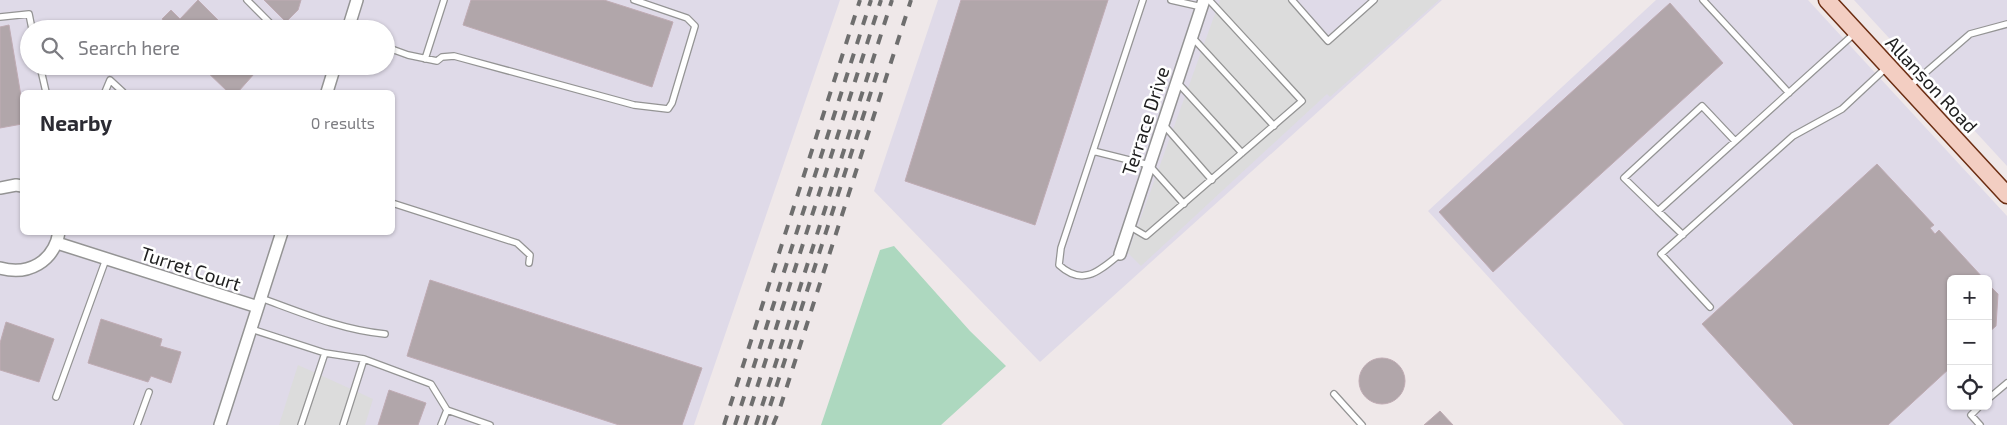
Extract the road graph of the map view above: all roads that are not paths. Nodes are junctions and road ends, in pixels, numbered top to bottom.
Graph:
1 (247, 0) edge
2 (357, 0) edge
3 (444, 0) edge
4 (634, 0) edge
5 (1143, 0) edge
6 (1171, 0) edge
7 (1292, 0) edge
8 (1374, 0) edge
9 (1703, 0) edge
10 (1827, 0) edge
11 (1205, 2) edge
12 (0, 17) edge
13 (30, 20) edge
14 (267, 20) edge
15 (351, 20) edge
16 (2007, 24) edge
17 (1857, 32) junction
18 (1192, 38) junction
19 (395, 50) edge
20 (425, 58) junction
21 (1888, 66) junction
22 (42, 75) edge
23 (332, 75) edge
24 (1177, 82) junction
25 (1908, 88) junction
26 (46, 90) edge
27 (106, 90) edge
28 (121, 90) edge
29 (328, 90) edge
30 (1790, 92) junction
31 (1163, 124) junction
32 (1274, 126) junction
33 (1735, 141) junction
34 (1093, 151) junction
35 (1242, 153) junction
36 (1149, 164) junction
37 (1212, 180) junction
38 (20, 186) edge
39 (0, 188) edge
40 (2007, 195) edge
41 (395, 203) edge
42 (1184, 204) junction
43 (1658, 211) junction
44 (1129, 226) junction
45 (281, 235) edge
46 (1683, 235) junction
47 (58, 238) edge
48 (1120, 254) joint
49 (106, 259) junction
50 (529, 262) dead end
51 (0, 268) edge
52 (260, 302) junction
53 (1710, 307) dead end
54 (251, 329) junction
55 (386, 334) dead end
56 (325, 353) junction
57 (364, 359) junction
58 (2007, 383) edge
59 (149, 392) dead end
60 (1334, 394) dead end
61 (1992, 396) edge
62 (56, 397) dead end
63 (447, 410) junction
64 (1976, 410) edge
65 (137, 425) edge
66 (220, 425) edge
67 (301, 425) edge
68 (343, 425) edge
69 (442, 425) edge
70 (490, 425) edge
71 (1362, 425) edge
72 (1980, 425) edge

1 - 14 lane
2 - 15 street
3 - 20 lane
4 - 20 lane
5 - 34 lane
6 - 11 lane
7 - 8 lane
9 - 30 lane
10 - 17 street, Allanson Road
11 - 18 street, Terrace Drive
11 - 32 lane
12 - 13 lane
16 - 25 lane
17 - 21 street, Allanson Road
17 - 30 lane
18 - 24 street, Terrace Drive
18 - 32 lane
19 - 20 lane
21 - 25 street, Allanson Road
21 - 46 lane
22 - 26 lane
23 - 29 street
24 - 31 street, Terrace Drive
24 - 35 lane
25 - 40 street, Allanson Road
27 - 28 lane
30 - 33 lane
31 - 36 street, Terrace Drive
31 - 37 lane
32 - 35 lane
33 - 43 lane
33 - 43 lane
34 - 36 lane
34 - 48 lane
35 - 37 lane
36 - 42 lane
36 - 44 street, Terrace Drive
37 - 42 lane
38 - 39 street
41 - 50 lane
42 - 44 lane
43 - 46 lane
44 - 48 street, Terrace Drive
45 - 52 street
46 - 53 lane
47 - 49 street, Turret Court
47 - 51 street, Turret Court
49 - 52 street, Turret Court
49 - 62 lane
52 - 54 street
52 - 55 lane
54 - 56 lane
54 - 66 street
56 - 57 lane
56 - 67 lane
57 - 63 lane
57 - 68 lane
58 - 61 lane
59 - 65 lane
60 - 71 lane
63 - 69 lane
63 - 70 lane
64 - 72 lane

